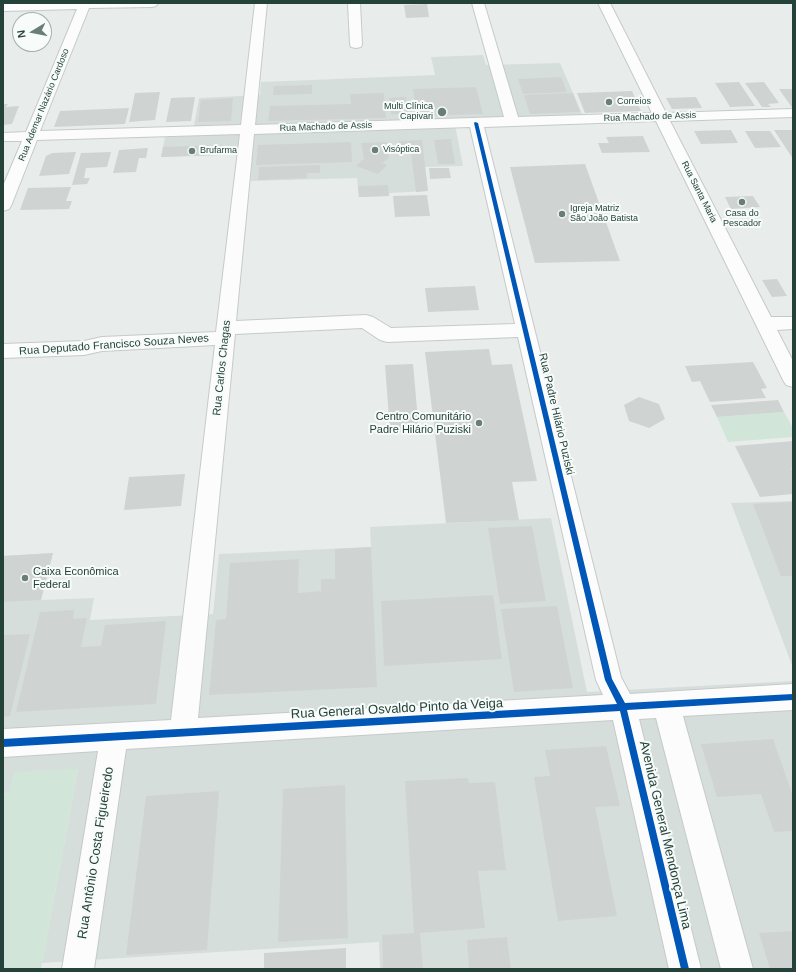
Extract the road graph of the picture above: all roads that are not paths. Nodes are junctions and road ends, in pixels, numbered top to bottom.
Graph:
1 (152, 3) edge
2 (261, 3) edge
3 (354, 3) edge
4 (478, 3) edge
5 (604, 3) edge
6 (85, 4) edge
7 (3, 7) edge
8 (356, 44) dead end
9 (793, 113) edge
10 (661, 117) junction
11 (512, 122) junction
12 (476, 123) junction
13 (248, 130) junction
14 (31, 136) junction
15 (3, 137) edge
16 (3, 206) edge
17 (793, 323) edge
18 (765, 324) junction
19 (526, 330) junction
20 (226, 333) junction
21 (3, 351) edge
22 (793, 380) edge
23 (793, 697) edge
24 (666, 704) junction
25 (624, 707) junction
26 (183, 732) junction
27 (114, 736) junction
28 (3, 742) edge
29 (78, 969) edge
30 (685, 969) edge
31 (737, 969) edge

1 - 6 street
2 - 13 street, Rua Carlos Chagas
3 - 8 street
4 - 11 street
5 - 10 street, Rua Santa Maria
6 - 7 street
6 - 14 street, Rua Ademar Nazário Cardoso
9 - 10 street, Rua Machado de Assis
10 - 11 street, Rua Machado de Assis
10 - 18 street, Rua Santa Maria
11 - 12 street, Rua Machado de Assis
12 - 13 street, Rua Machado de Assis
12 - 19 street, Rua Padre Hilário Puziski
13 - 14 street, Rua Machado de Assis
13 - 20 street, Rua Carlos Chagas
14 - 15 street, Rua Machado de Assis
14 - 16 street, Rua Ademar Nazário Cardoso
17 - 18 street
18 - 22 street, Rua Santa Maria
19 - 20 street, Rua Deputado Francisco Souza Neves
19 - 25 street, Rua Padre Hilário Puziski
20 - 21 street, Rua Deputado Francisco Souza Neves
20 - 26 street, Rua Carlos Chagas
23 - 24 street, Rua General Osvaldo Pinto da Veiga
24 - 25 street, Rua General Osvaldo Pinto da Veiga
24 - 31 street
25 - 26 street, Rua General Osvaldo Pinto da Veiga
25 - 30 street, Avenida General Mendonça Lima
26 - 27 street, Rua General Osvaldo Pinto da Veiga
27 - 28 street, Rua General Osvaldo Pinto da Veiga
27 - 29 street, Rua Antônio Costa Figueiredo

